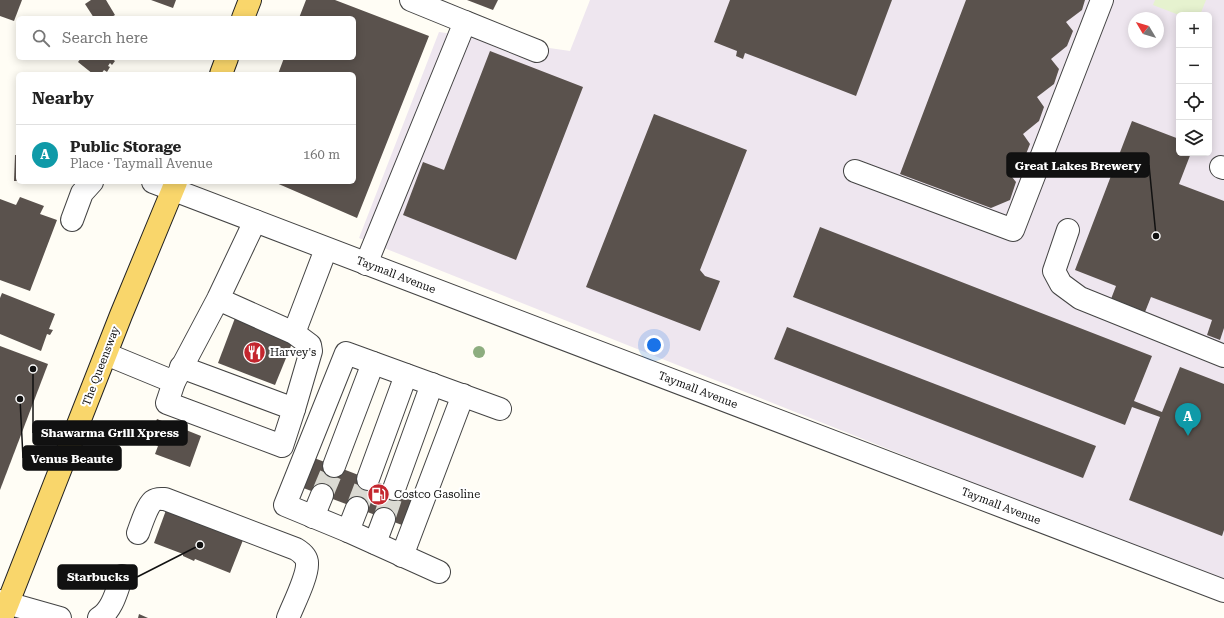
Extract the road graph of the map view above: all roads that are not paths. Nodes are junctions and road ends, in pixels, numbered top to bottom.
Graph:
1 (250, 0) edge
2 (411, 0) edge
3 (1102, 0) edge
4 (244, 16) edge
5 (465, 22) junction
6 (537, 51) dead end
7 (226, 60) edge
8 (222, 72) edge
9 (855, 171) dead end
10 (90, 184) edge
11 (167, 184) edge
12 (72, 220) dead end
13 (255, 221) junction
14 (1068, 230) dead end
15 (326, 249) junction
16 (366, 264) junction
17 (218, 299) junction
18 (294, 333) junction
19 (106, 354) junction
20 (1224, 356) edge
21 (373, 363) junction
22 (177, 374) junction
23 (406, 375) junction
24 (432, 384) junction
25 (463, 395) junction
26 (294, 409) junction
27 (500, 409) dead end
28 (334, 466) tunnel mouth
29 (368, 479) tunnel mouth
30 (394, 489) tunnel mouth
31 (322, 495) tunnel mouth
32 (357, 508) tunnel mouth
33 (313, 517) junction
34 (384, 518) tunnel mouth
35 (348, 531) junction
36 (138, 533) dead end
37 (375, 543) junction
38 (402, 556) junction
39 (439, 572) dead end
40 (122, 576) dead end
41 (1224, 591) edge
42 (3, 607) edge
43 (60, 618) edge
44 (99, 618) edge
45 (288, 618) edge

1 - 4 main road
2 - 5 street
3 - 9 street
5 - 6 street
5 - 16 street
7 - 8 main road
10 - 12 street
11 - 13 street, Taymall Avenue
11 - 19 main road, The Queensway
13 - 15 street, Taymall Avenue
13 - 17 street
14 - 20 street
15 - 16 street, Taymall Avenue
15 - 18 street
16 - 41 street, Taymall Avenue
17 - 18 street
17 - 22 street
18 - 26 street
19 - 22 street
19 - 42 main road, The Queensway
21 - 23 street
21 - 28 street
21 - 33 street
22 - 26 street
22 - 26 street
23 - 24 street
23 - 29 street
24 - 25 street
24 - 30 street
25 - 27 street
25 - 38 street
31 - 33 street
32 - 35 street
33 - 35 street
34 - 37 street
35 - 37 street
36 - 45 street
37 - 38 street
38 - 39 street
40 - 44 street
42 - 43 street

